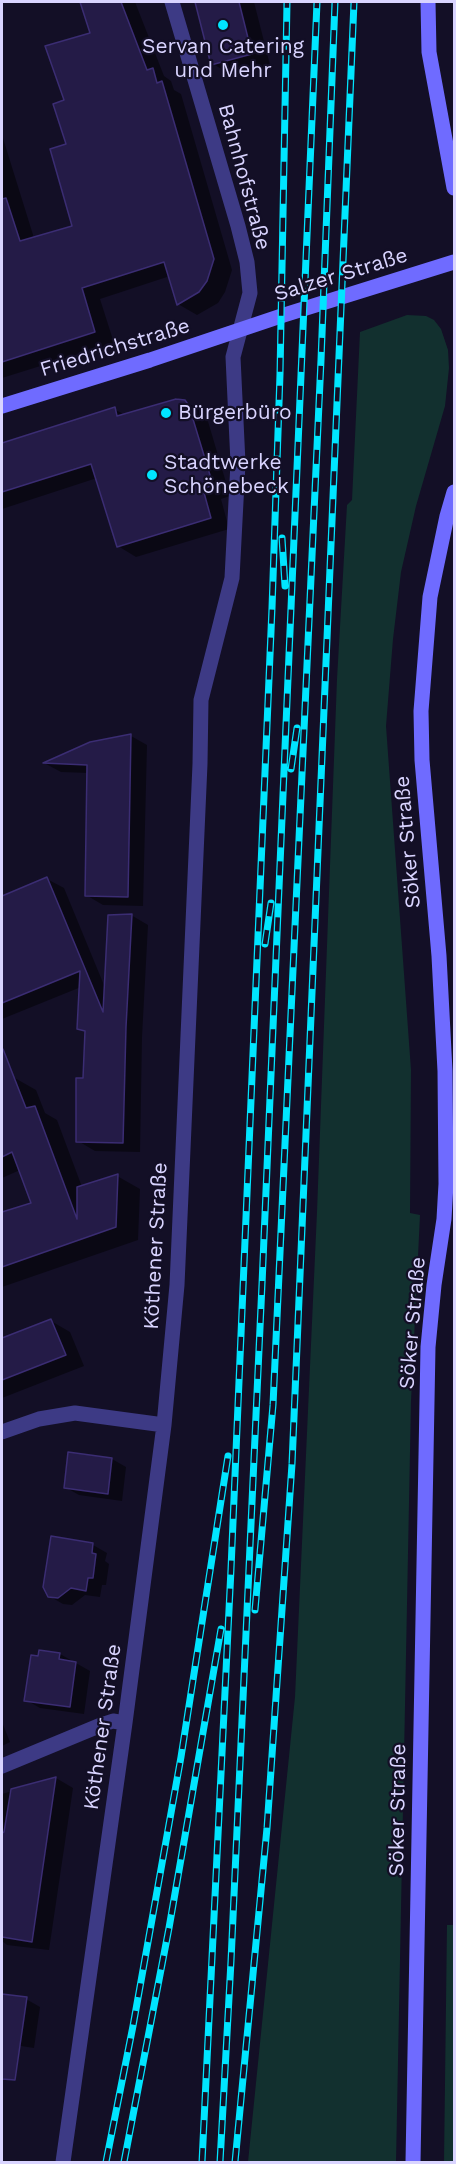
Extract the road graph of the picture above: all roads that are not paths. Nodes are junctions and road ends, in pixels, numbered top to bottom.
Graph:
1 (172, 2) edge
2 (428, 2) edge
3 (454, 188) edge
4 (454, 262) edge
5 (240, 331) junction
6 (2, 406) edge
7 (454, 492) edge
8 (450, 1124) edge
9 (164, 1425) junction
10 (2, 1432) edge
11 (125, 1723) junction
12 (2, 1766) edge
13 (63, 2163) edge
14 (412, 2163) edge

1 - 5 street, Bahnhofstraße
2 - 3 street
4 - 5 street, Salzer Straße
5 - 6 street, Friedrichstraße
5 - 9 street, Köthener Straße
7 - 8 street, Söker Straße
8 - 14 street, Söker Straße
9 - 10 street
9 - 11 street, Köthener Straße
11 - 12 street
11 - 13 street, Köthener Straße

